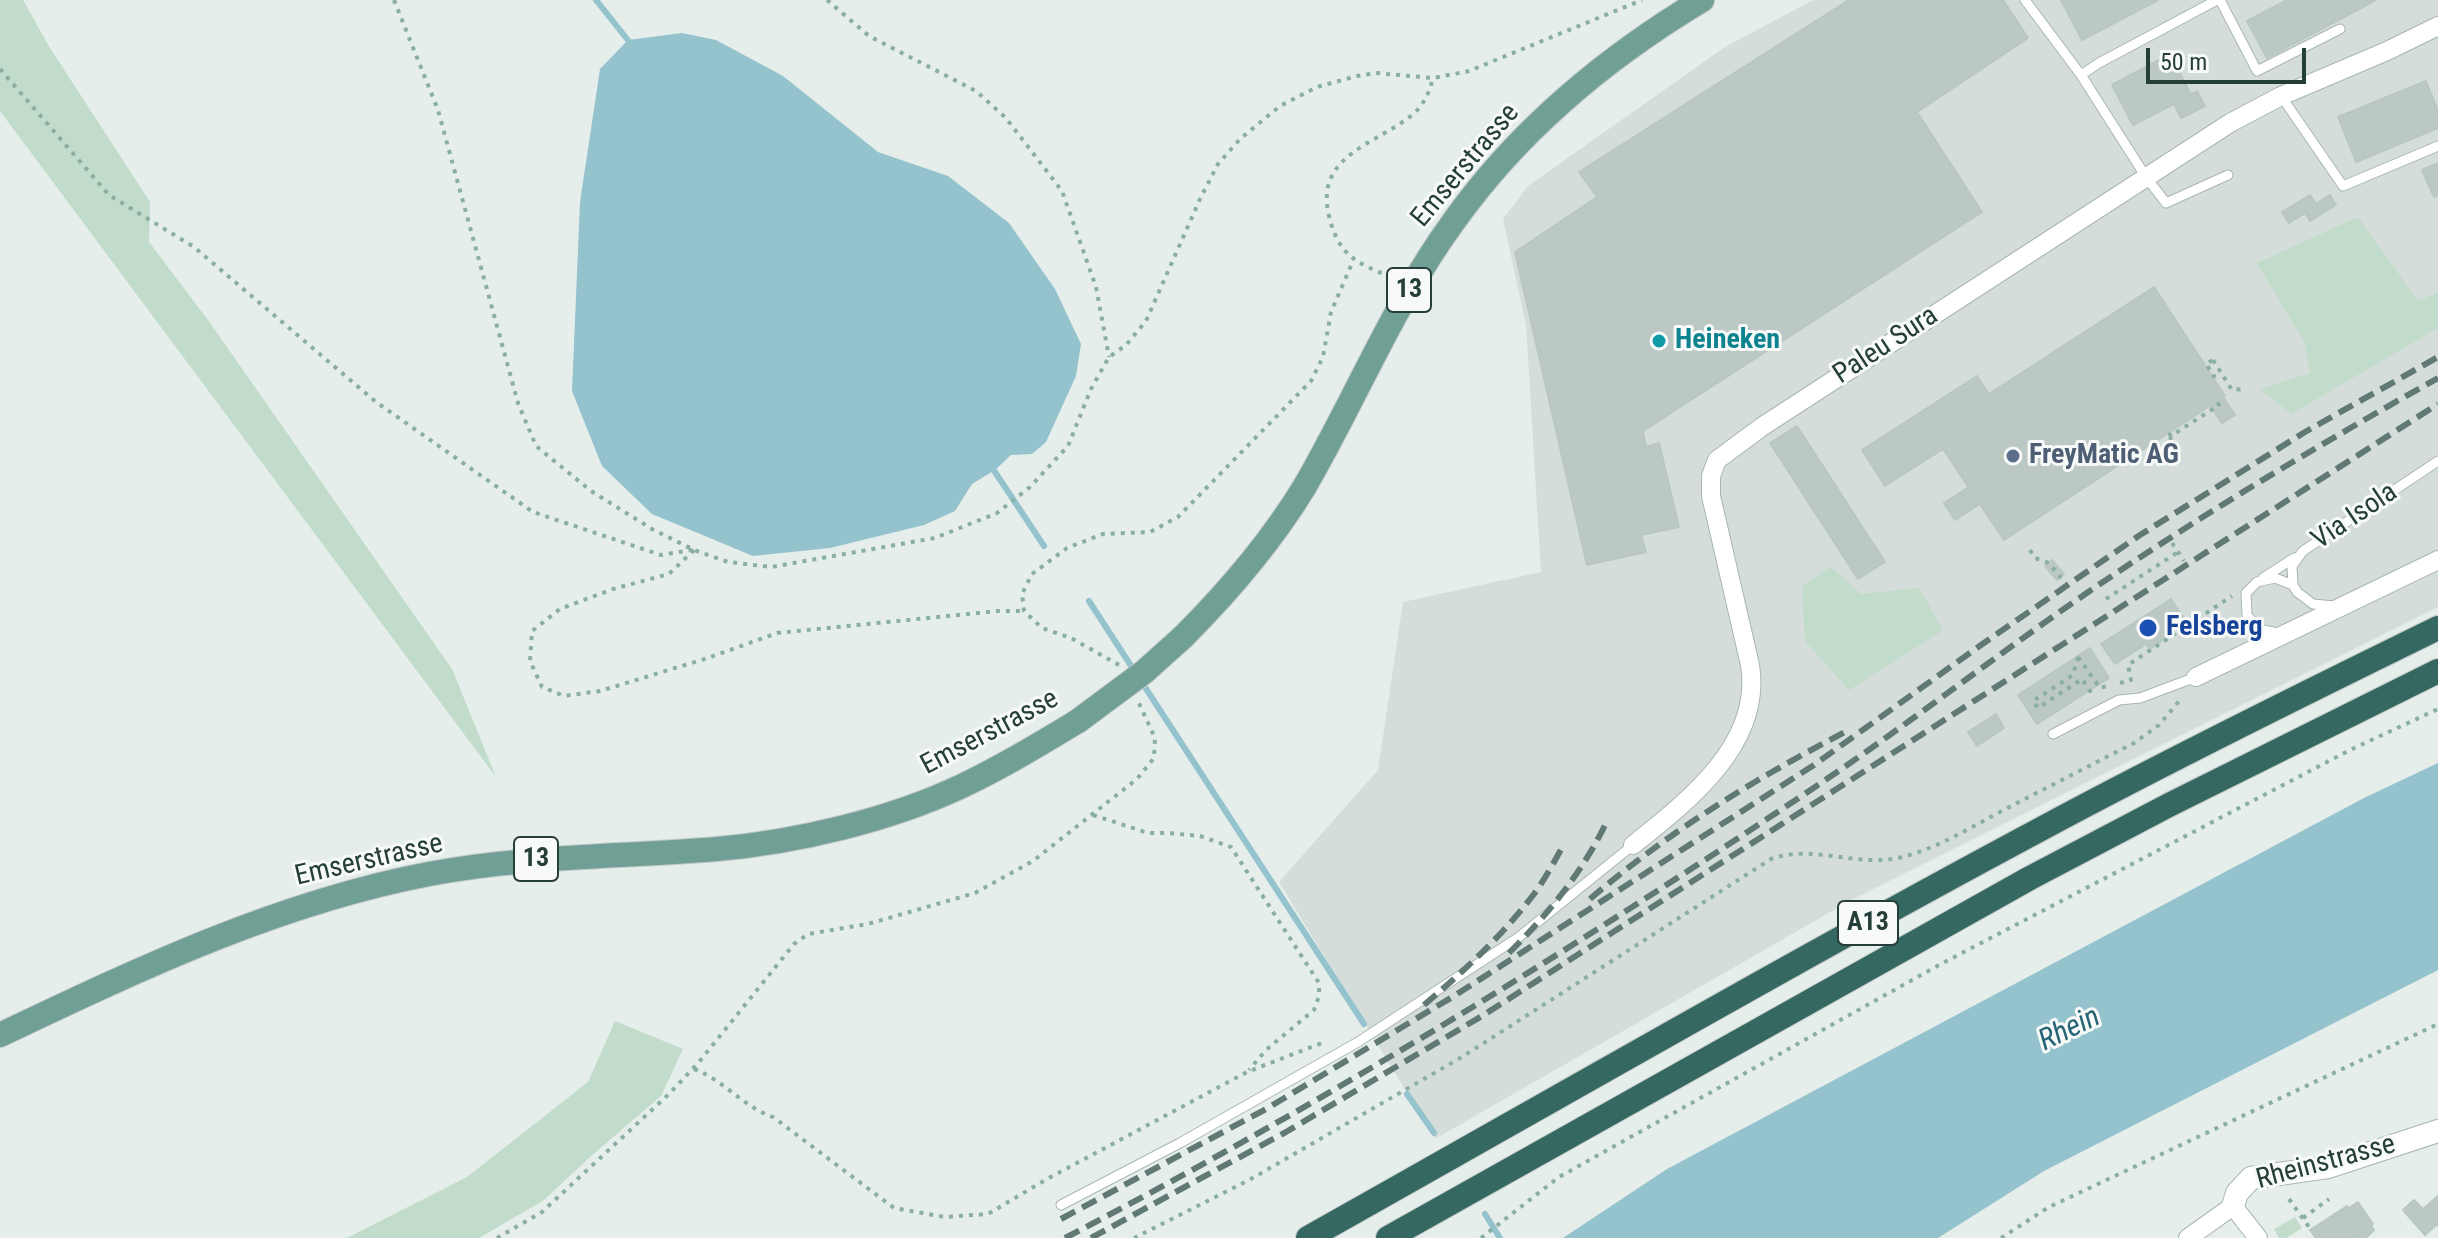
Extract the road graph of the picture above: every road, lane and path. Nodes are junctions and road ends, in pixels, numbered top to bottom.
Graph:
1 (394, 0) edge
2 (827, 0) edge
3 (1642, 0) edge
4 (1702, 0) edge
5 (2025, 0) edge
6 (2218, 0) edge
7 (2438, 26) edge
8 (2340, 29) dead end
9 (0, 69) edge
10 (2081, 75) junction
11 (1433, 78) junction
12 (2281, 96) junction
13 (2438, 146) edge
14 (2228, 175) dead end
15 (2146, 177) junction
16 (1353, 261) junction
17 (1411, 287) junction
18 (1109, 357) junction
19 (2212, 377) dead end
20 (2242, 389) dead end
21 (2217, 402) dead end
22 (2179, 455) dead end
23 (2438, 461) edge
24 (2172, 543) dead end
25 (694, 550) junction
26 (2030, 550) dead end
27 (2303, 551) junction
28 (2178, 552) junction
29 (2438, 560) edge
30 (2184, 561) dead end
31 (2061, 578) dead end
32 (2257, 582) junction
33 (2293, 585) junction
34 (2246, 593) junction
35 (2106, 599) dead end
36 (2349, 603) junction
37 (1024, 611) junction
38 (2438, 628) edge
39 (2293, 630) junction
40 (2438, 671) edge
41 (1125, 677) dead end
42 (2196, 677) junction
43 (2131, 680) dead end
44 (2099, 687) joint
45 (1132, 690) dead end
46 (2438, 709) edge
47 (2053, 734) dead end
48 (1093, 815) junction
49 (1633, 845) joint
50 (2438, 1024) edge
51 (0, 1035) edge
52 (1340, 1052) junction
53 (693, 1069) junction
54 (1247, 1072) junction
55 (2438, 1131) edge
56 (2289, 1199) dead end
57 (2329, 1199) dead end
58 (1061, 1205) dead end
59 (2233, 1206) junction
60 (2303, 1218) junction
61 (2309, 1227) dead end
62 (497, 1238) edge
63 (1134, 1238) edge
64 (1308, 1238) edge
65 (1388, 1238) edge
66 (1481, 1238) edge
67 (2001, 1238) edge
68 (2188, 1238) edge
69 (2258, 1238) edge

1 - 25 path
2 - 18 path
3 - 11 path
4 - 17 main road, Emserstrasse / 13
5 - 10 lane
6 - 8 lane
6 - 10 lane
7 - 12 street, Paleu Sura
9 - 25 path
10 - 15 lane
11 - 16 path
11 - 18 path
12 - 13 lane
12 - 15 street, Paleu Sura
14 - 15 lane
15 - 49 street, Paleu Sura
16 - 17 path
16 - 37 path
17 - 51 main road, Emserstrasse / 13, bridge
18 - 25 path
19 - 20 path
21 - 22 path
23 - 27 lane, Via Isola
24 - 28 path
25 - 37 path
26 - 31 path
27 - 32 lane
27 - 33 lane, Via Isola
28 - 30 path
28 - 35 path
29 - 36 street
32 - 33 lane
32 - 34 lane
33 - 36 lane
34 - 39 lane
34 - 43 path
36 - 39 street
37 - 41 path
38 - 64 highway, A13
39 - 42 street
40 - 65 highway, A13
42 - 47 lane
42 - 63 path
44 - 44 path
45 - 48 path
46 - 66 path
48 - 53 path
48 - 54 path
49 - 52 lane
50 - 67 path
52 - 54 path
52 - 58 lane
53 - 54 path
53 - 62 path
55 - 59 street, Rheinstrasse
56 - 60 path
57 - 60 path
59 - 68 street, Rheinstrasse
59 - 69 street
60 - 61 path

